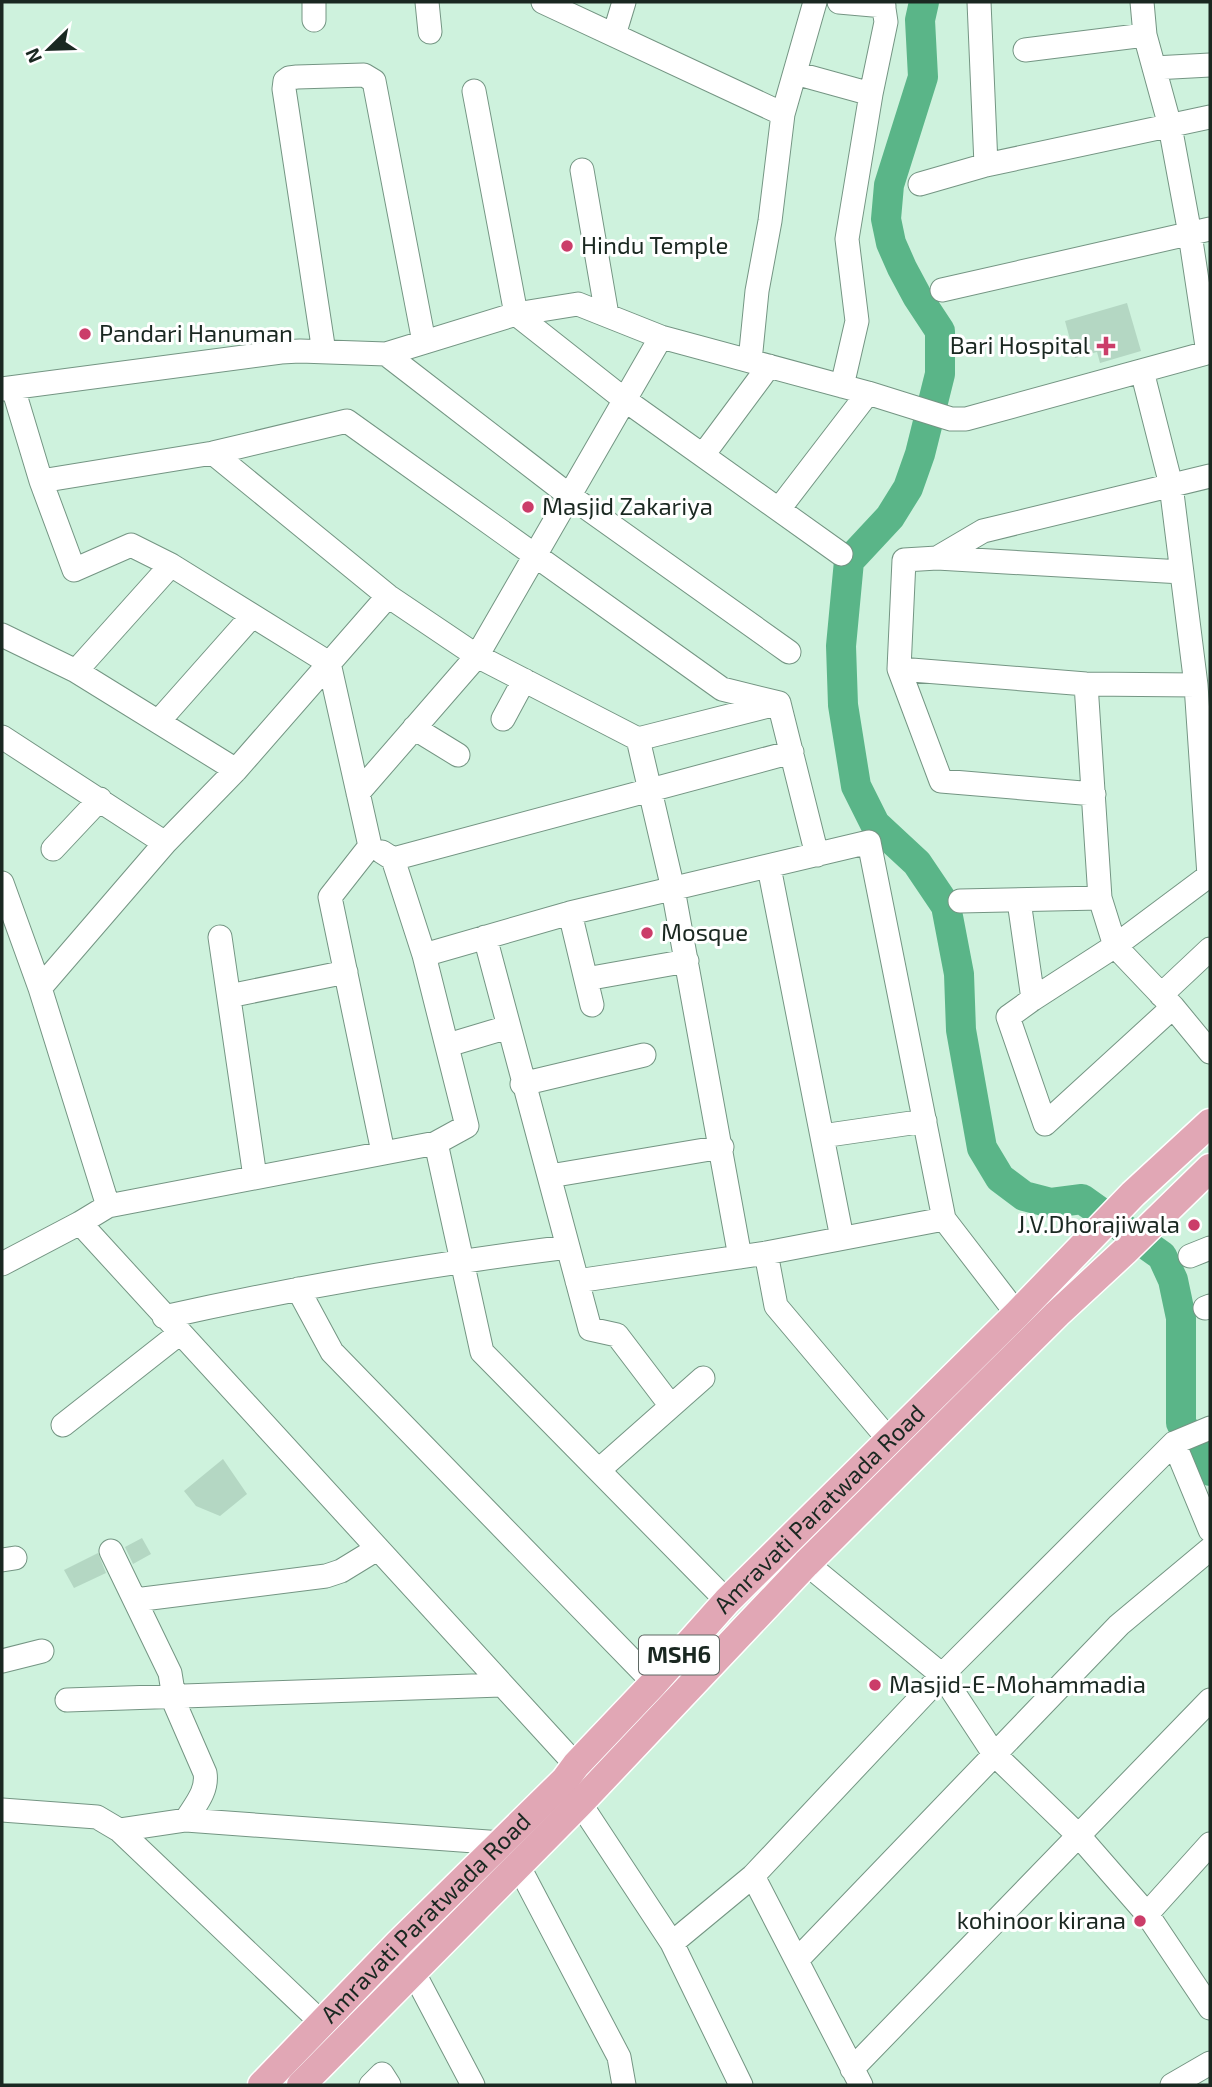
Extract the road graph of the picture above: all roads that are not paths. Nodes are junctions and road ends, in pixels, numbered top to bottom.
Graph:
1 (427, 2) edge
2 (543, 2) edge
3 (624, 2) edge
4 (815, 2) edge
5 (839, 2) edge
6 (979, 2) edge
7 (1142, 2) edge
8 (884, 4) edge
9 (430, 32) dead end
10 (614, 35) junction
11 (1145, 36) junction
12 (1025, 50) dead end
13 (1210, 65) edge
14 (1154, 68) junction
15 (795, 73) junction
16 (474, 91) dead end
17 (871, 94) junction
18 (783, 114) junction
19 (1210, 117) edge
20 (1170, 125) junction
21 (986, 165) junction
22 (582, 170) dead end
23 (920, 184) dead end
24 (1200, 232) edge
25 (942, 290) dead end
26 (516, 314) junction
27 (607, 315) junction
28 (661, 337) junction
29 (424, 342) junction
30 (324, 352) junction
31 (1209, 352) edge
32 (386, 354) junction
33 (760, 364) junction
34 (1142, 371) junction
35 (842, 386) junction
36 (7, 388) edge
37 (868, 393) junction
38 (625, 400) junction
39 (213, 453) junction
40 (703, 455) junction
41 (1210, 476) edge
42 (41, 481) junction
43 (1171, 485) junction
44 (570, 496) junction
45 (779, 509) junction
46 (841, 554) dead end
47 (535, 556) junction
48 (937, 558) junction
49 (171, 565) junction
50 (1182, 572) junction
51 (388, 596) junction
52 (252, 616) junction
53 (2, 635) edge
54 (789, 652) dead end
55 (477, 656) junction
56 (328, 663) junction
57 (899, 668) junction
58 (76, 671) junction
59 (524, 680) junction
60 (1086, 684) junction
61 (1196, 685) junction
62 (779, 703) junction
63 (503, 719) dead end
64 (158, 722) junction
65 (414, 728) junction
66 (2, 737) edge
67 (638, 739) junction
68 (792, 752) junction
69 (458, 755) dead end
70 (236, 770) junction
71 (1206, 777) edge
72 (651, 789) junction
73 (358, 793) junction
74 (1094, 794) junction
75 (100, 799) junction
76 (165, 843) junction
77 (370, 846) junction
78 (53, 849) dead end
79 (817, 855) junction
80 (393, 859) junction
81 (769, 867) junction
82 (1209, 876) edge
83 (2, 883) edge
84 (673, 890) junction
85 (1100, 898) junction
86 (960, 901) dead end
87 (1019, 901) junction
88 (570, 912) junction
89 (220, 937) dead end
90 (485, 937) junction
91 (1115, 946) junction
92 (1210, 949) edge
93 (424, 955) junction
94 (687, 961) junction
95 (346, 972) junction
96 (586, 979) junction
97 (40, 988) junction
98 (229, 996) junction
99 (1033, 999) junction
100 (1167, 1001) junction
101 (592, 1005) dead end
102 (508, 1027) junction
103 (448, 1045) junction
104 (1210, 1052) edge
105 (644, 1055) dead end
106 (523, 1084) junction
107 (925, 1121) junction
108 (1210, 1123) edge
109 (821, 1136) junction
110 (436, 1143) junction
111 (722, 1147) junction
112 (383, 1152) junction
113 (1210, 1168) edge
114 (550, 1176) junction
115 (255, 1177) junction
116 (108, 1206) junction
117 (944, 1219) junction
118 (80, 1223) junction
119 (842, 1238) junction
120 (568, 1247) junction
121 (766, 1253) junction
122 (740, 1257) junction
123 (463, 1260) junction
124 (2, 1264) edge
125 (577, 1282) junction
126 (298, 1289) junction
127 (1017, 1314) junction
128 (164, 1317) junction
129 (180, 1333) junction
130 (703, 1378) dead end
131 (671, 1406) junction
132 (63, 1425) dead end
133 (1210, 1428) edge
134 (890, 1441) junction
135 (1179, 1441) junction
136 (599, 1470) junction
137 (1210, 1530) edge
138 (784, 1545) junction
139 (377, 1549) junction
140 (1210, 1549) edge
141 (111, 1551) dead end
142 (806, 1564) junction
143 (135, 1600) junction
144 (727, 1601) junction
145 (42, 1651) dead end
146 (2, 1661) edge
147 (942, 1675) junction
148 (654, 1683) junction
149 (501, 1685) junction
150 (174, 1698) junction
151 (66, 1700) dead end
152 (1210, 1700) edge
153 (994, 1754) junction
154 (573, 1783) junction
155 (2, 1810) edge
156 (186, 1820) junction
157 (119, 1830) junction
158 (1079, 1836) junction
159 (1210, 1844) edge
160 (510, 1854) junction
161 (753, 1876) junction
162 (1147, 1914) junction
163 (398, 1943) junction
164 (672, 1943) junction
165 (797, 1960) junction
166 (413, 1971) junction
167 (1207, 1995) edge
168 (323, 2024) junction
169 (1210, 2063) edge
170 (857, 2077) edge
171 (262, 2085) edge
172 (301, 2085) edge
173 (371, 2085) edge
174 (390, 2085) edge
175 (473, 2085) edge
176 (624, 2085) edge
177 (741, 2085) edge
178 (1172, 2085) edge

1 - 9 street
2 - 10 street
3 - 10 street
4 - 15 street
5 - 8 street
6 - 21 street
7 - 11 street
8 - 17 street
10 - 18 street
11 - 12 street
11 - 14 street
13 - 14 street
14 - 20 street
15 - 17 street
15 - 18 street
16 - 26 street
17 - 35 street
18 - 33 street
19 - 20 street
20 - 21 street
20 - 24 street
21 - 23 street
22 - 27 street
24 - 25 street
24 - 31 street
26 - 27 street
26 - 29 street
26 - 38 street
27 - 28 street
28 - 33 street
28 - 38 street
29 - 30 street
29 - 32 street
30 - 32 street
30 - 36 street
31 - 34 street
32 - 44 street
33 - 35 street
33 - 40 street
34 - 37 street
34 - 43 street
35 - 37 street
36 - 42 street
37 - 45 street
38 - 40 street
38 - 44 street
39 - 42 street
39 - 47 street
39 - 51 street
40 - 45 street
41 - 43 street
42 - 49 street
43 - 48 street
43 - 50 street
44 - 47 street
44 - 54 street
45 - 46 street
47 - 55 street
47 - 62 street
48 - 50 street
48 - 57 street
49 - 52 street
49 - 58 street
50 - 61 street
51 - 55 street
51 - 56 street
52 - 56 street
52 - 64 street
53 - 58 street
55 - 59 street
55 - 65 street
56 - 70 street
56 - 73 street
57 - 60 street
57 - 74 street
58 - 64 street
59 - 63 street
59 - 67 street
60 - 61 street
60 - 74 street
61 - 71 street
62 - 67 street
62 - 68 street
64 - 70 street
65 - 69 street
65 - 73 street
66 - 75 street
67 - 72 street
68 - 72 street
68 - 79 street
70 - 76 street
71 - 82 street
72 - 80 street
72 - 84 street
73 - 77 street
74 - 85 street
75 - 76 street
75 - 78 street
76 - 97 street
77 - 80 street
77 - 95 street
79 - 81 street
79 - 107 street
80 - 93 street
81 - 84 street
81 - 109 street
82 - 91 street
83 - 97 street
84 - 88 street
84 - 94 street
85 - 87 street
85 - 91 street
86 - 87 street
87 - 99 street
88 - 90 street
88 - 96 street
89 - 98 street
90 - 93 street
90 - 102 street
91 - 99 street
91 - 100 street
92 - 100 street
93 - 103 street
94 - 96 street
94 - 111 street
95 - 98 street
95 - 112 street
96 - 101 street
97 - 116 street
98 - 115 street
99 - 100 street
100 - 104 street
102 - 103 street
102 - 106 street
103 - 110 street
105 - 106 street
106 - 114 street
107 - 109 street
107 - 117 street
108 - 127 main road, Amravati Paratwada Road / MSH6
109 - 119 street
110 - 112 street
110 - 123 street
111 - 114 street
111 - 122 street
112 - 115 street
113 - 142 main road, Amravati Paratwada Road / MSH6
114 - 120 street
115 - 116 street
116 - 118 street
117 - 119 street
117 - 127 street
118 - 124 street
118 - 128 street
119 - 121 street
120 - 123 street
120 - 125 street
121 - 122 street
121 - 134 street
122 - 125 street
123 - 126 street
123 - 136 street
125 - 131 street
126 - 128 street
126 - 148 street
127 - 134 main road, Amravati Paratwada Road / MSH6
128 - 129 street
129 - 132 street
129 - 139 street
130 - 131 street
131 - 136 street
133 - 135 street
134 - 138 main road, Amravati Paratwada Road / MSH6
135 - 137 street
135 - 147 street
136 - 144 street
138 - 142 street
138 - 144 main road, Amravati Paratwada Road / MSH6
139 - 143 street
139 - 149 street
140 - 153 street
141 - 143 street
142 - 147 street
142 - 154 main road, Amravati Paratwada Road / MSH6
143 - 150 street
144 - 148 main road, Amravati Paratwada Road / MSH6
145 - 146 street
147 - 153 street
147 - 161 street
148 - 154 main road, Amravati Paratwada Road / MSH6
149 - 150 street
149 - 154 street
150 - 151 street
150 - 156 street
152 - 158 street
153 - 158 street
153 - 165 street
154 - 160 main road, Amravati Paratwada Road / MSH6
154 - 164 street
155 - 157 street
156 - 157 street
156 - 160 street
157 - 168 street
158 - 162 street
158 - 170 street
159 - 162 street
160 - 163 main road, Amravati Paratwada Road / MSH6
160 - 166 main road, Amravati Paratwada Road / MSH6
160 - 176 street
161 - 164 street
161 - 165 street
162 - 167 street
163 - 166 street
163 - 168 main road, Amravati Paratwada Road / MSH6
164 - 177 street
165 - 170 street
166 - 172 main road, Amravati Paratwada Road / MSH6
166 - 175 street
168 - 171 main road, Amravati Paratwada Road / MSH6
169 - 178 street
173 - 174 street

